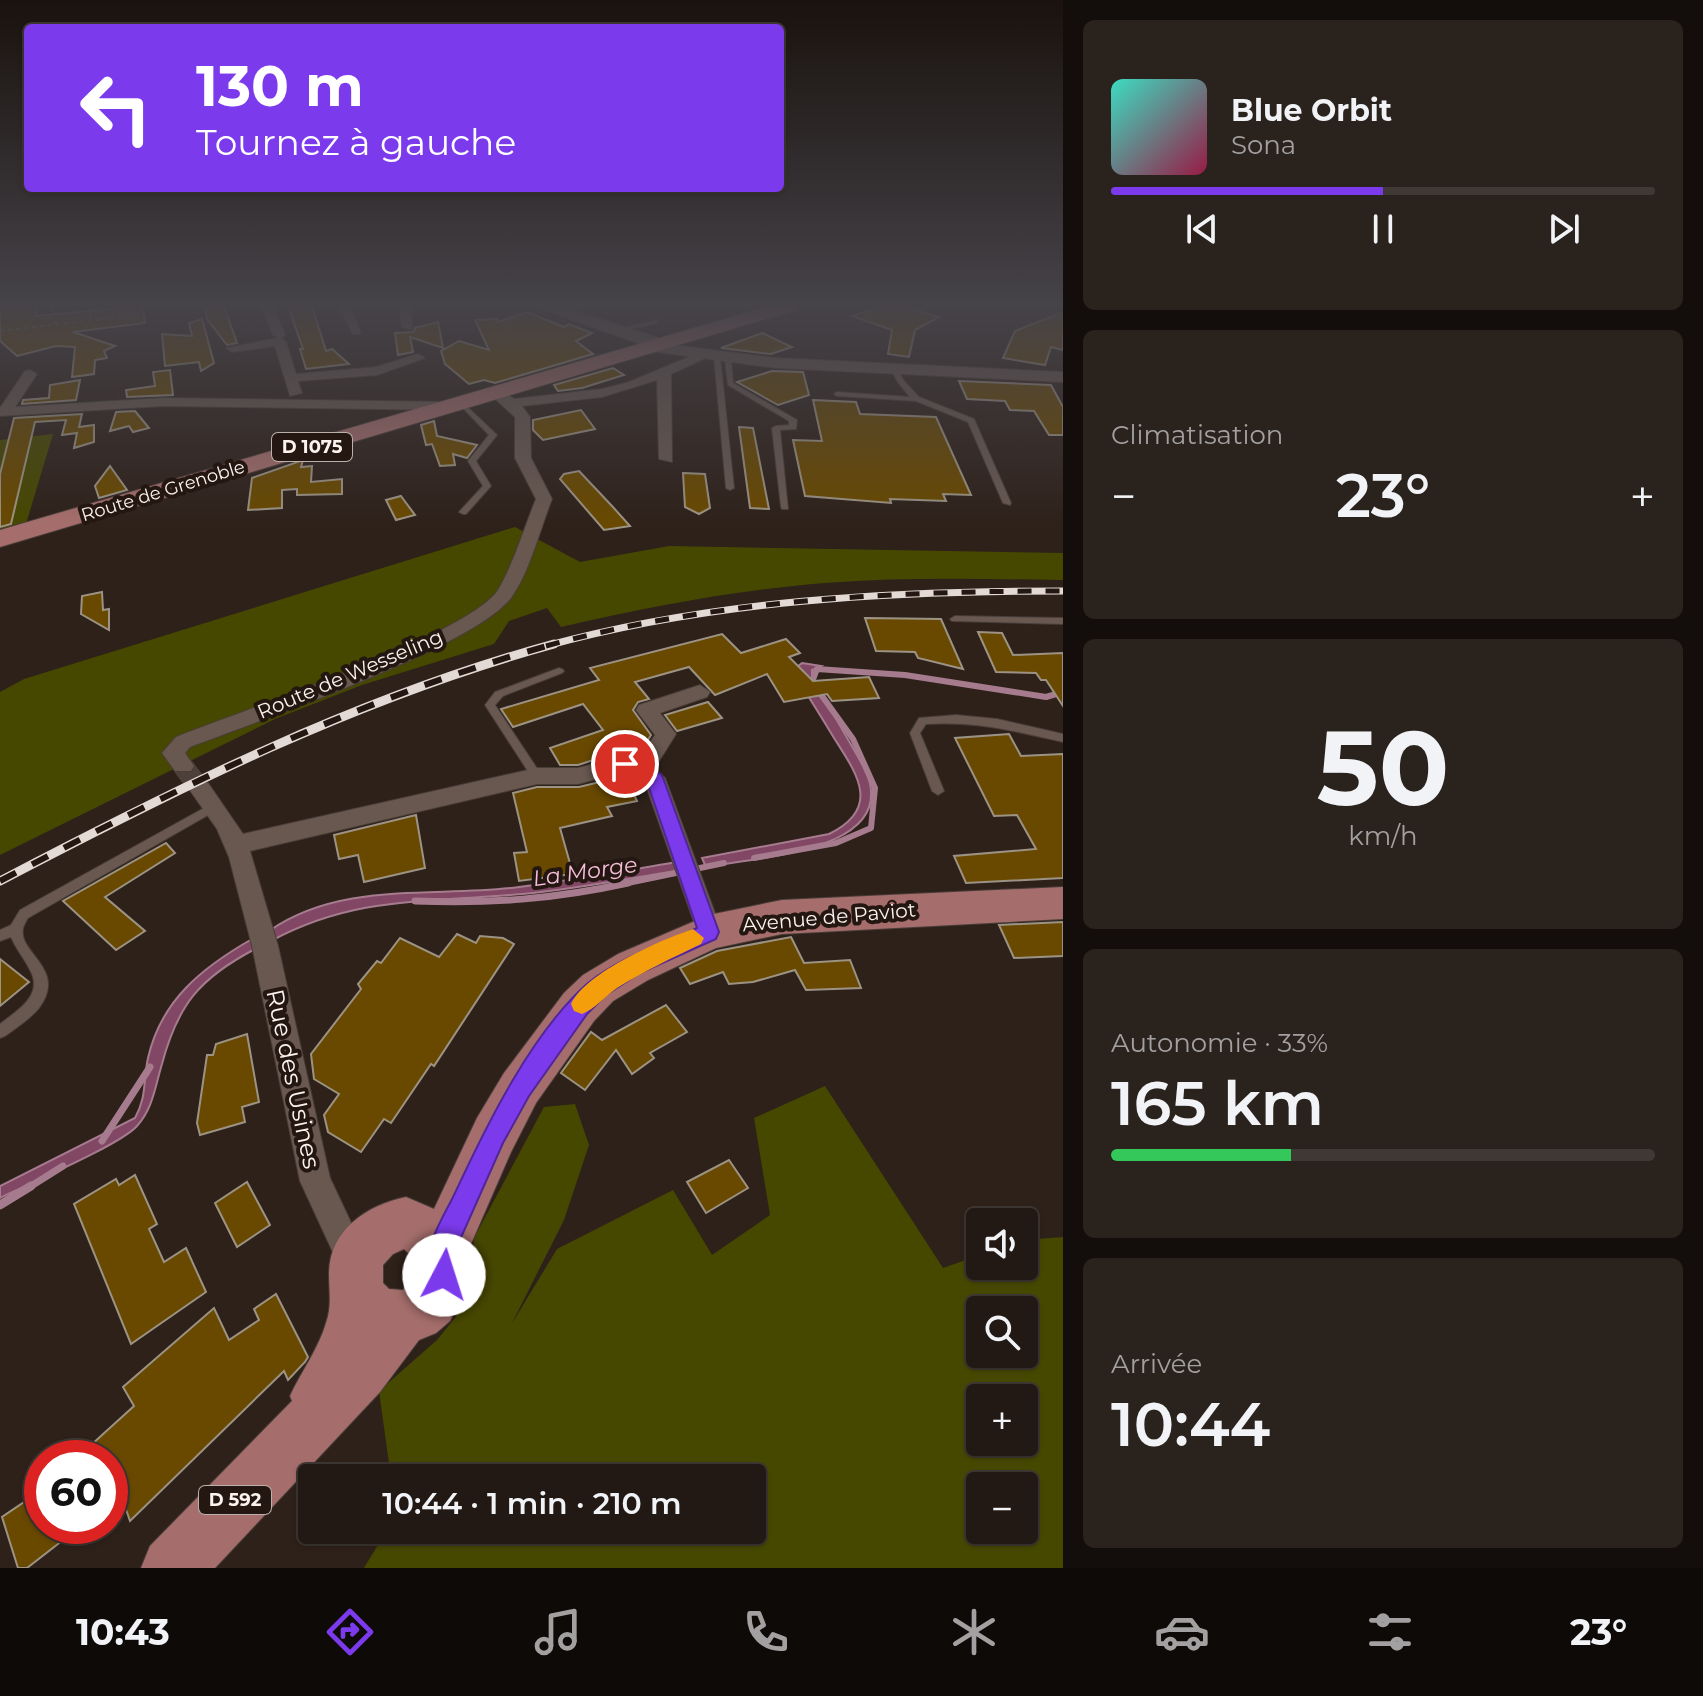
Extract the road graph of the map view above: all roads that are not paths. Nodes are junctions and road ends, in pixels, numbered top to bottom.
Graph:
1 (26, 379) edge
2 (291, 379) edge
3 (540, 379) edge
4 (645, 379) edge
5 (664, 379) edge
6 (718, 379) edge
7 (727, 379) edge
8 (898, 379) edge
9 (837, 394) dead end
10 (504, 398) junction
11 (916, 399) junction
12 (455, 404) junction
13 (298, 405) junction
14 (3, 411) edge
15 (399, 413) junction
16 (667, 459) dead end
17 (730, 488) dead end
18 (1007, 503) dead end
19 (785, 507) dead end
20 (463, 512) dead end
21 (0, 539) edge
22 (955, 619) dead end
23 (1063, 621) edge
24 (559, 671) dead end
25 (700, 692) dead end
26 (1063, 738) edge
27 (183, 766) dead end
28 (641, 772) junction
29 (537, 776) junction
30 (938, 791) dead end
31 (207, 798) joint
32 (236, 845) junction
33 (1063, 903) edge
34 (16, 929) junction
35 (709, 932) junction
36 (0, 936) edge
37 (0, 1032) edge
38 (329, 1210) junction
39 (392, 1263) junction
40 (172, 1568) edge

1 - 14 street
2 - 13 street
3 - 10 main road, Route de Grenoble / D 1075
4 - 10 street
5 - 16 street
6 - 17 lane
7 - 19 lane
8 - 11 lane
9 - 11 lane
10 - 12 main road, Route de Grenoble / D 1075
10 - 27 street, Route de Wesseling
11 - 18 lane
12 - 15 main road, Route de Grenoble / D 1075
12 - 20 lane
13 - 14 street
13 - 15 street
15 - 21 main road, Route de Grenoble / D 1075
22 - 23 lane
24 - 29 lane
25 - 28 street
26 - 30 lane
28 - 29 street
28 - 35 street
29 - 32 street
31 - 32 street
31 - 34 lane
32 - 38 street, Rue des Usines
33 - 35 main road, Avenue de Paviot / D 592
34 - 36 lane
34 - 37 lane
35 - 39 main road, Avenue de Paviot / D 592
38 - 39 street, Rue des Usines
38 - 39 street
39 - 40 main road, D 592

